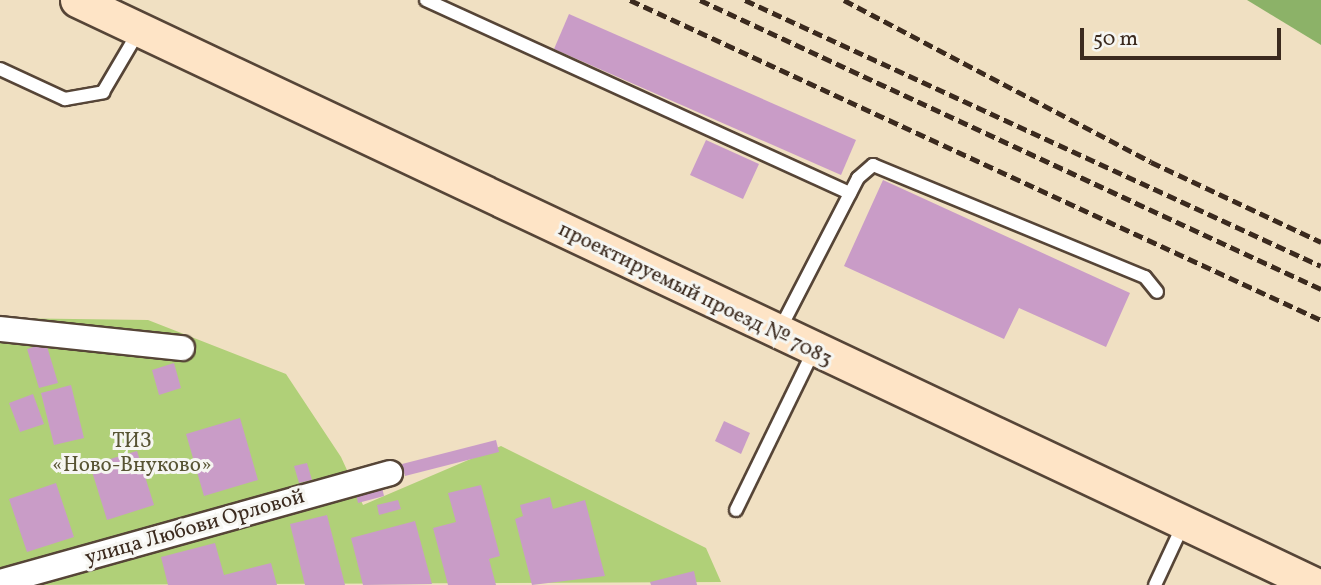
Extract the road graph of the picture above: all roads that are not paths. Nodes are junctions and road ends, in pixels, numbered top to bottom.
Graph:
1 (77, 0) edge
2 (426, 0) edge
3 (139, 30) junction
4 (0, 69) edge
5 (850, 193) junction
6 (1157, 292) dead end
7 (0, 329) edge
8 (777, 334) junction
9 (182, 348) dead end
10 (813, 352) junction
11 (390, 473) dead end
12 (736, 510) dead end
13 (1182, 525) junction
14 (0, 582) edge
15 (1155, 585) edge
16 (1316, 585) edge

1 - 3 main road, проектируемый проезд № 7083
2 - 5 lane
3 - 4 lane
3 - 8 main road, проектируемый проезд № 7083
5 - 6 lane
5 - 8 lane
7 - 9 street
8 - 10 main road, проектируемый проезд № 7083
10 - 12 lane
10 - 13 main road, проектируемый проезд № 7083
11 - 14 street, улица Любови Орловой
13 - 15 lane
13 - 16 main road, проектируемый проезд № 7083

